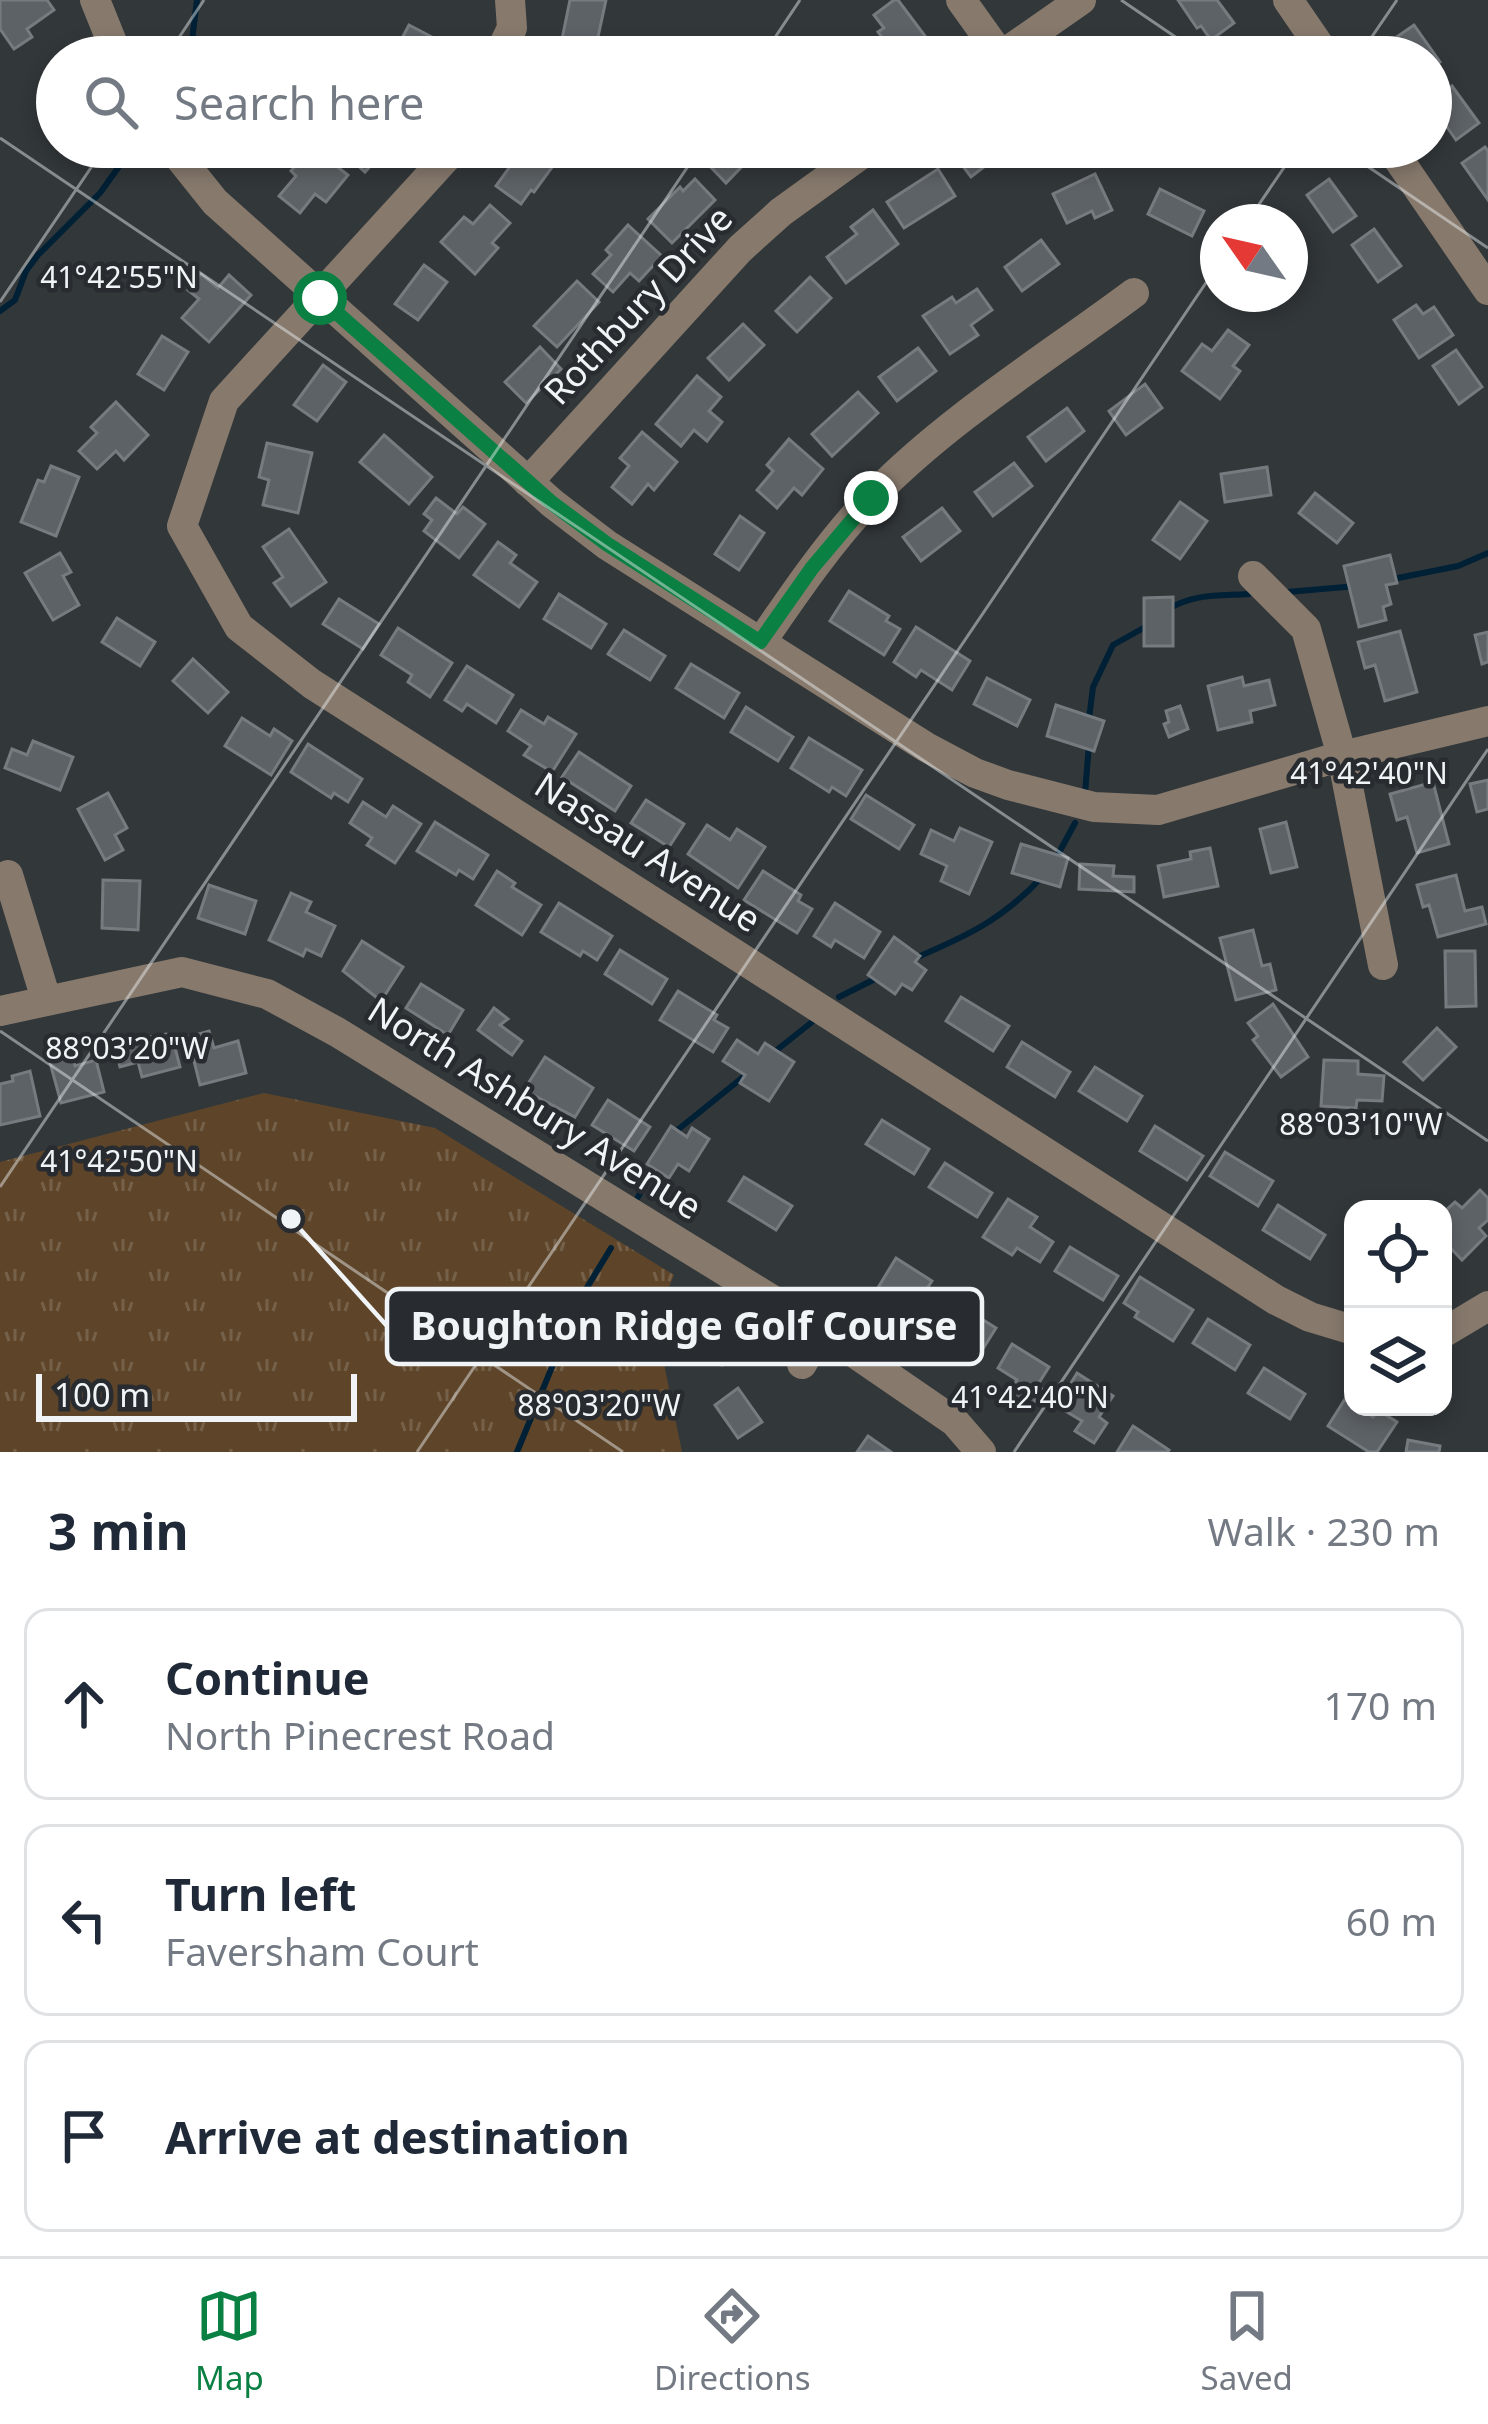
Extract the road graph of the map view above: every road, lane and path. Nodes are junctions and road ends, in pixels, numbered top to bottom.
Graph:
1 (95, 0) edge
2 (510, 0) edge
3 (961, 0) edge
4 (1081, 0) edge
5 (1288, 0) edge
6 (110, 36) edge
7 (508, 36) edge
8 (986, 36) edge
9 (1029, 36) edge
10 (1313, 36) edge
11 (188, 168) edge
12 (437, 168) edge
13 (842, 168) edge
14 (1404, 168) edge
15 (1488, 290) edge
16 (1134, 293) dead end
17 (320, 298) junction
18 (527, 482) junction
19 (1253, 575) dead end
20 (760, 642) junction
21 (1488, 721) edge
22 (1342, 756) junction
23 (8, 874) dead end
24 (1383, 965) dead end
25 (46, 999) junction
26 (0, 1011) edge
27 (1488, 1306) edge
28 (1344, 1327) edge
29 (1452, 1328) edge
30 (821, 1330) junction
31 (802, 1364) dead end
32 (981, 1452) edge

1 - 6 street
2 - 7 street
3 - 8 street
4 - 9 street
5 - 10 street
11 - 17 street
12 - 17 street, Nassau Avenue
13 - 18 street, Rothbury Drive
14 - 15 street
16 - 20 street
17 - 18 street
17 - 28 street, Nassau Avenue
18 - 20 street
19 - 22 street
20 - 22 street
21 - 22 street
22 - 24 street
23 - 25 street
25 - 26 street, North Ashbury Avenue
25 - 30 street, North Ashbury Avenue
27 - 29 street
30 - 31 street
30 - 32 street, North Ashbury Avenue

